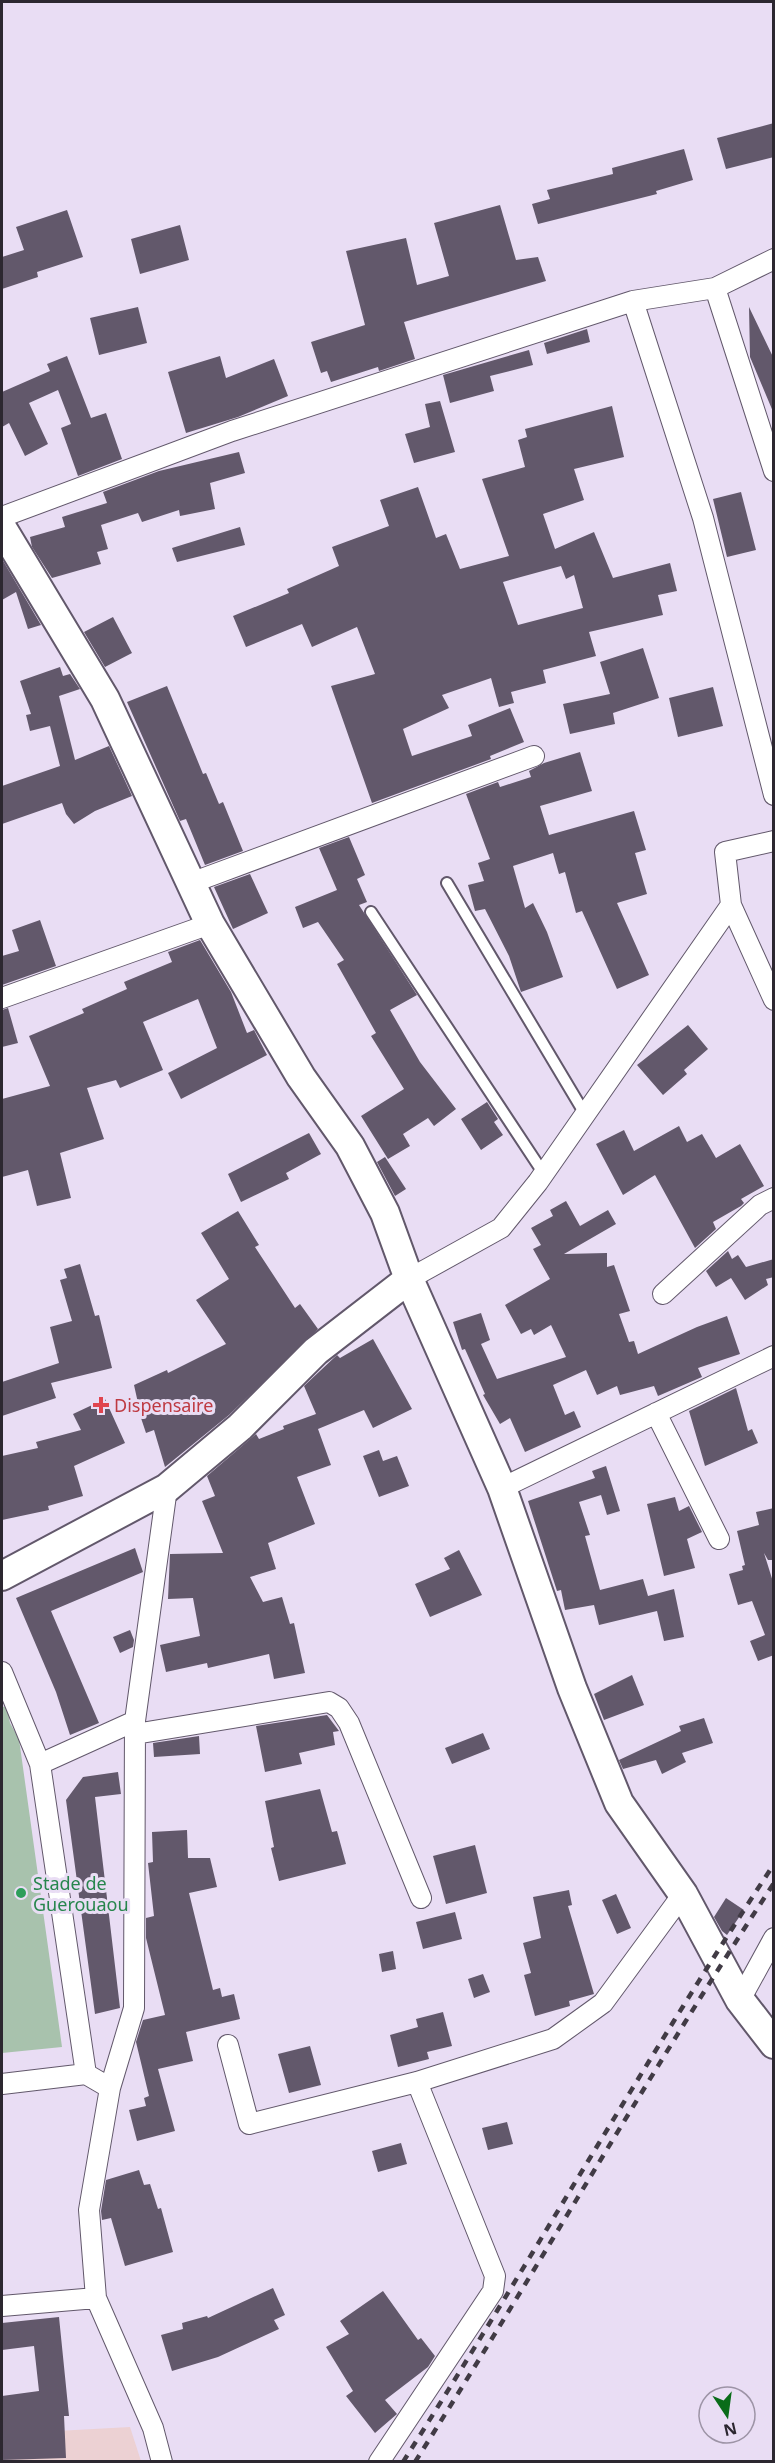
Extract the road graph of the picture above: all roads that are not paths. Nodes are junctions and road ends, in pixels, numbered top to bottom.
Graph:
1 (774, 259) edge
2 (715, 288) junction
3 (633, 301) junction
4 (774, 471) edge
5 (2, 517) edge
6 (2, 528) edge
7 (534, 756) dead end
8 (773, 785) edge
9 (774, 841) edge
10 (191, 883) junction
11 (447, 883) dead end
12 (731, 905) junction
13 (371, 912) dead end
14 (210, 924) junction
15 (2, 998) edge
16 (774, 1000) edge
17 (585, 1114) junction
18 (544, 1174) junction
19 (774, 1198) edge
20 (409, 1279) junction
21 (663, 1294) dead end
22 (774, 1356) edge
23 (656, 1413) junction
24 (167, 1488) junction
25 (502, 1488) junction
26 (719, 1539) dead end
27 (2, 1576) edge
28 (2, 1672) edge
29 (135, 1728) junction
30 (40, 1764) junction
31 (682, 1894) junction
32 (422, 1898) dead end
33 (774, 1938) edge
34 (740, 2000) junction
35 (774, 2044) edge
36 (228, 2045) dead end
37 (86, 2074) junction
38 (417, 2082) junction
39 (2, 2084) edge
40 (111, 2088) junction
41 (96, 2298) junction
42 (2, 2306) edge
43 (162, 2462) edge
44 (379, 2462) edge

1 - 2 street
2 - 3 street
2 - 4 street
3 - 5 street
3 - 8 street
6 - 10 main road
7 - 10 street
9 - 12 street
10 - 14 main road
11 - 17 lane
12 - 16 street
12 - 17 street
13 - 18 lane
14 - 15 street
14 - 20 main road
17 - 18 street
18 - 20 street
19 - 21 street
20 - 24 main road
20 - 25 main road
22 - 23 street
23 - 25 street
23 - 26 street
24 - 27 main road
24 - 29 street
25 - 31 main road
28 - 30 street
29 - 30 street
29 - 32 street
29 - 40 street
30 - 37 street
31 - 34 main road
31 - 38 street
33 - 34 street
34 - 35 main road
36 - 38 street
37 - 39 street
37 - 40 street
38 - 44 street
40 - 41 street
41 - 42 street
41 - 43 street

